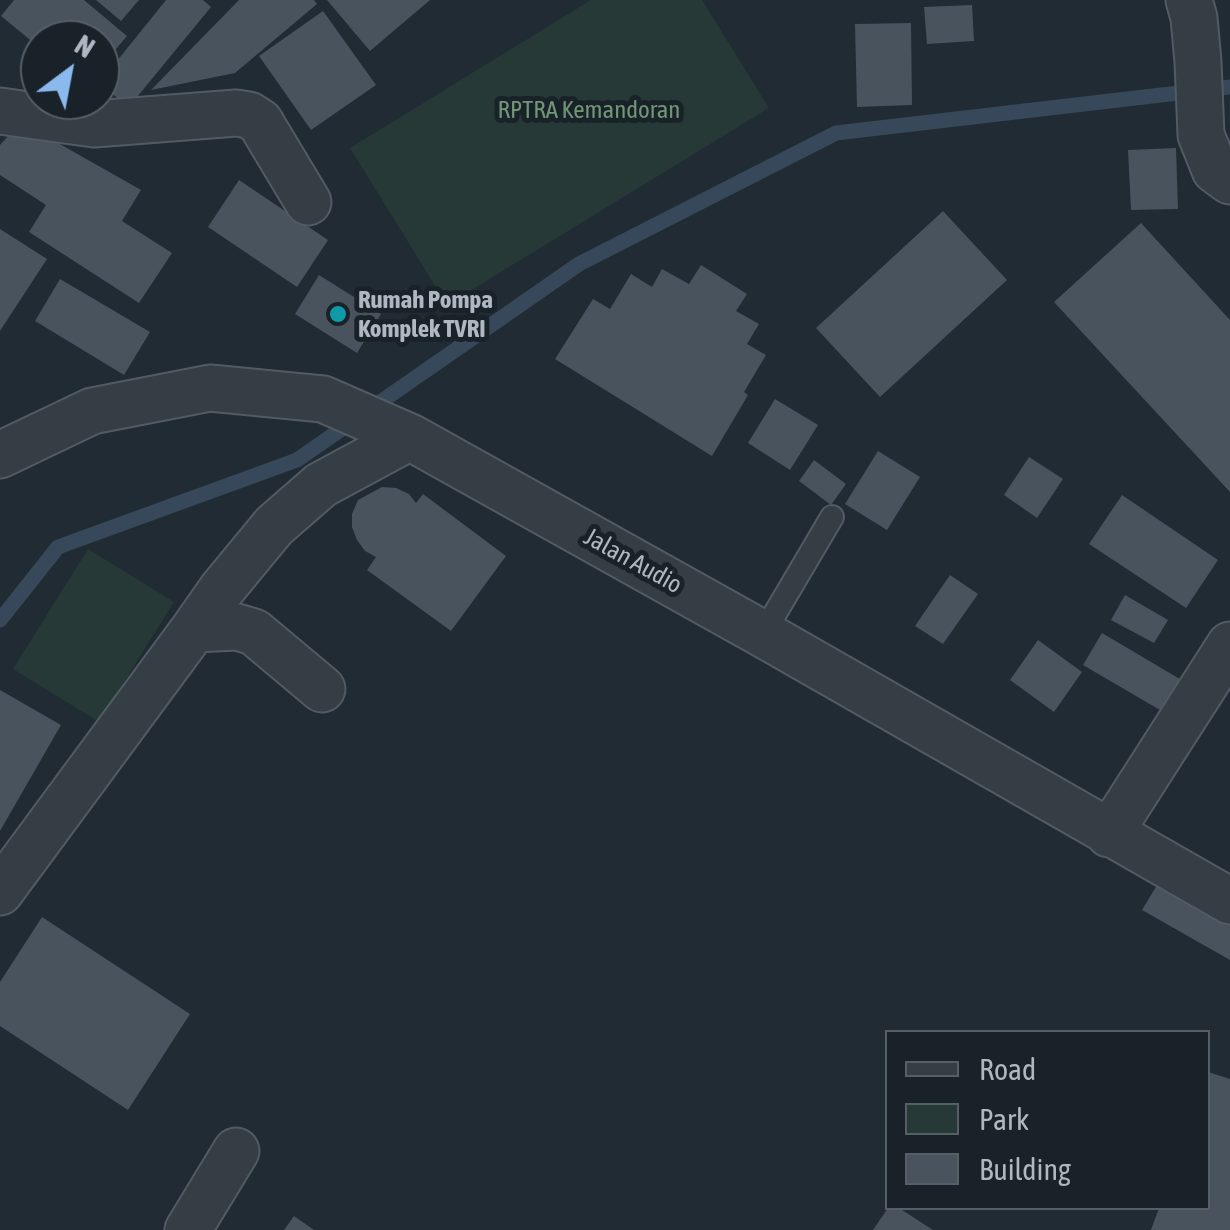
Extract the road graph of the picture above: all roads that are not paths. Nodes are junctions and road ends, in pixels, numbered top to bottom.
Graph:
1 (1189, 0) edge
2 (0, 111) edge
3 (1230, 181) edge
4 (308, 202) dead end
5 (397, 431) junction
6 (0, 455) edge
7 (832, 517) dead end
8 (194, 629) junction
9 (763, 634) junction
10 (1230, 645) edge
11 (322, 689) dead end
12 (1110, 834) junction
13 (0, 892) edge
14 (1230, 901) edge
15 (236, 1151) dead end
16 (188, 1230) edge

1 - 3 street
2 - 4 street
5 - 6 street, Jalan Audio
5 - 8 street
5 - 9 street, Jalan Audio
7 - 9 lane
8 - 11 street
8 - 13 street
9 - 12 street, Jalan Audio
10 - 12 street
12 - 14 street, Jalan Audio
15 - 16 street

